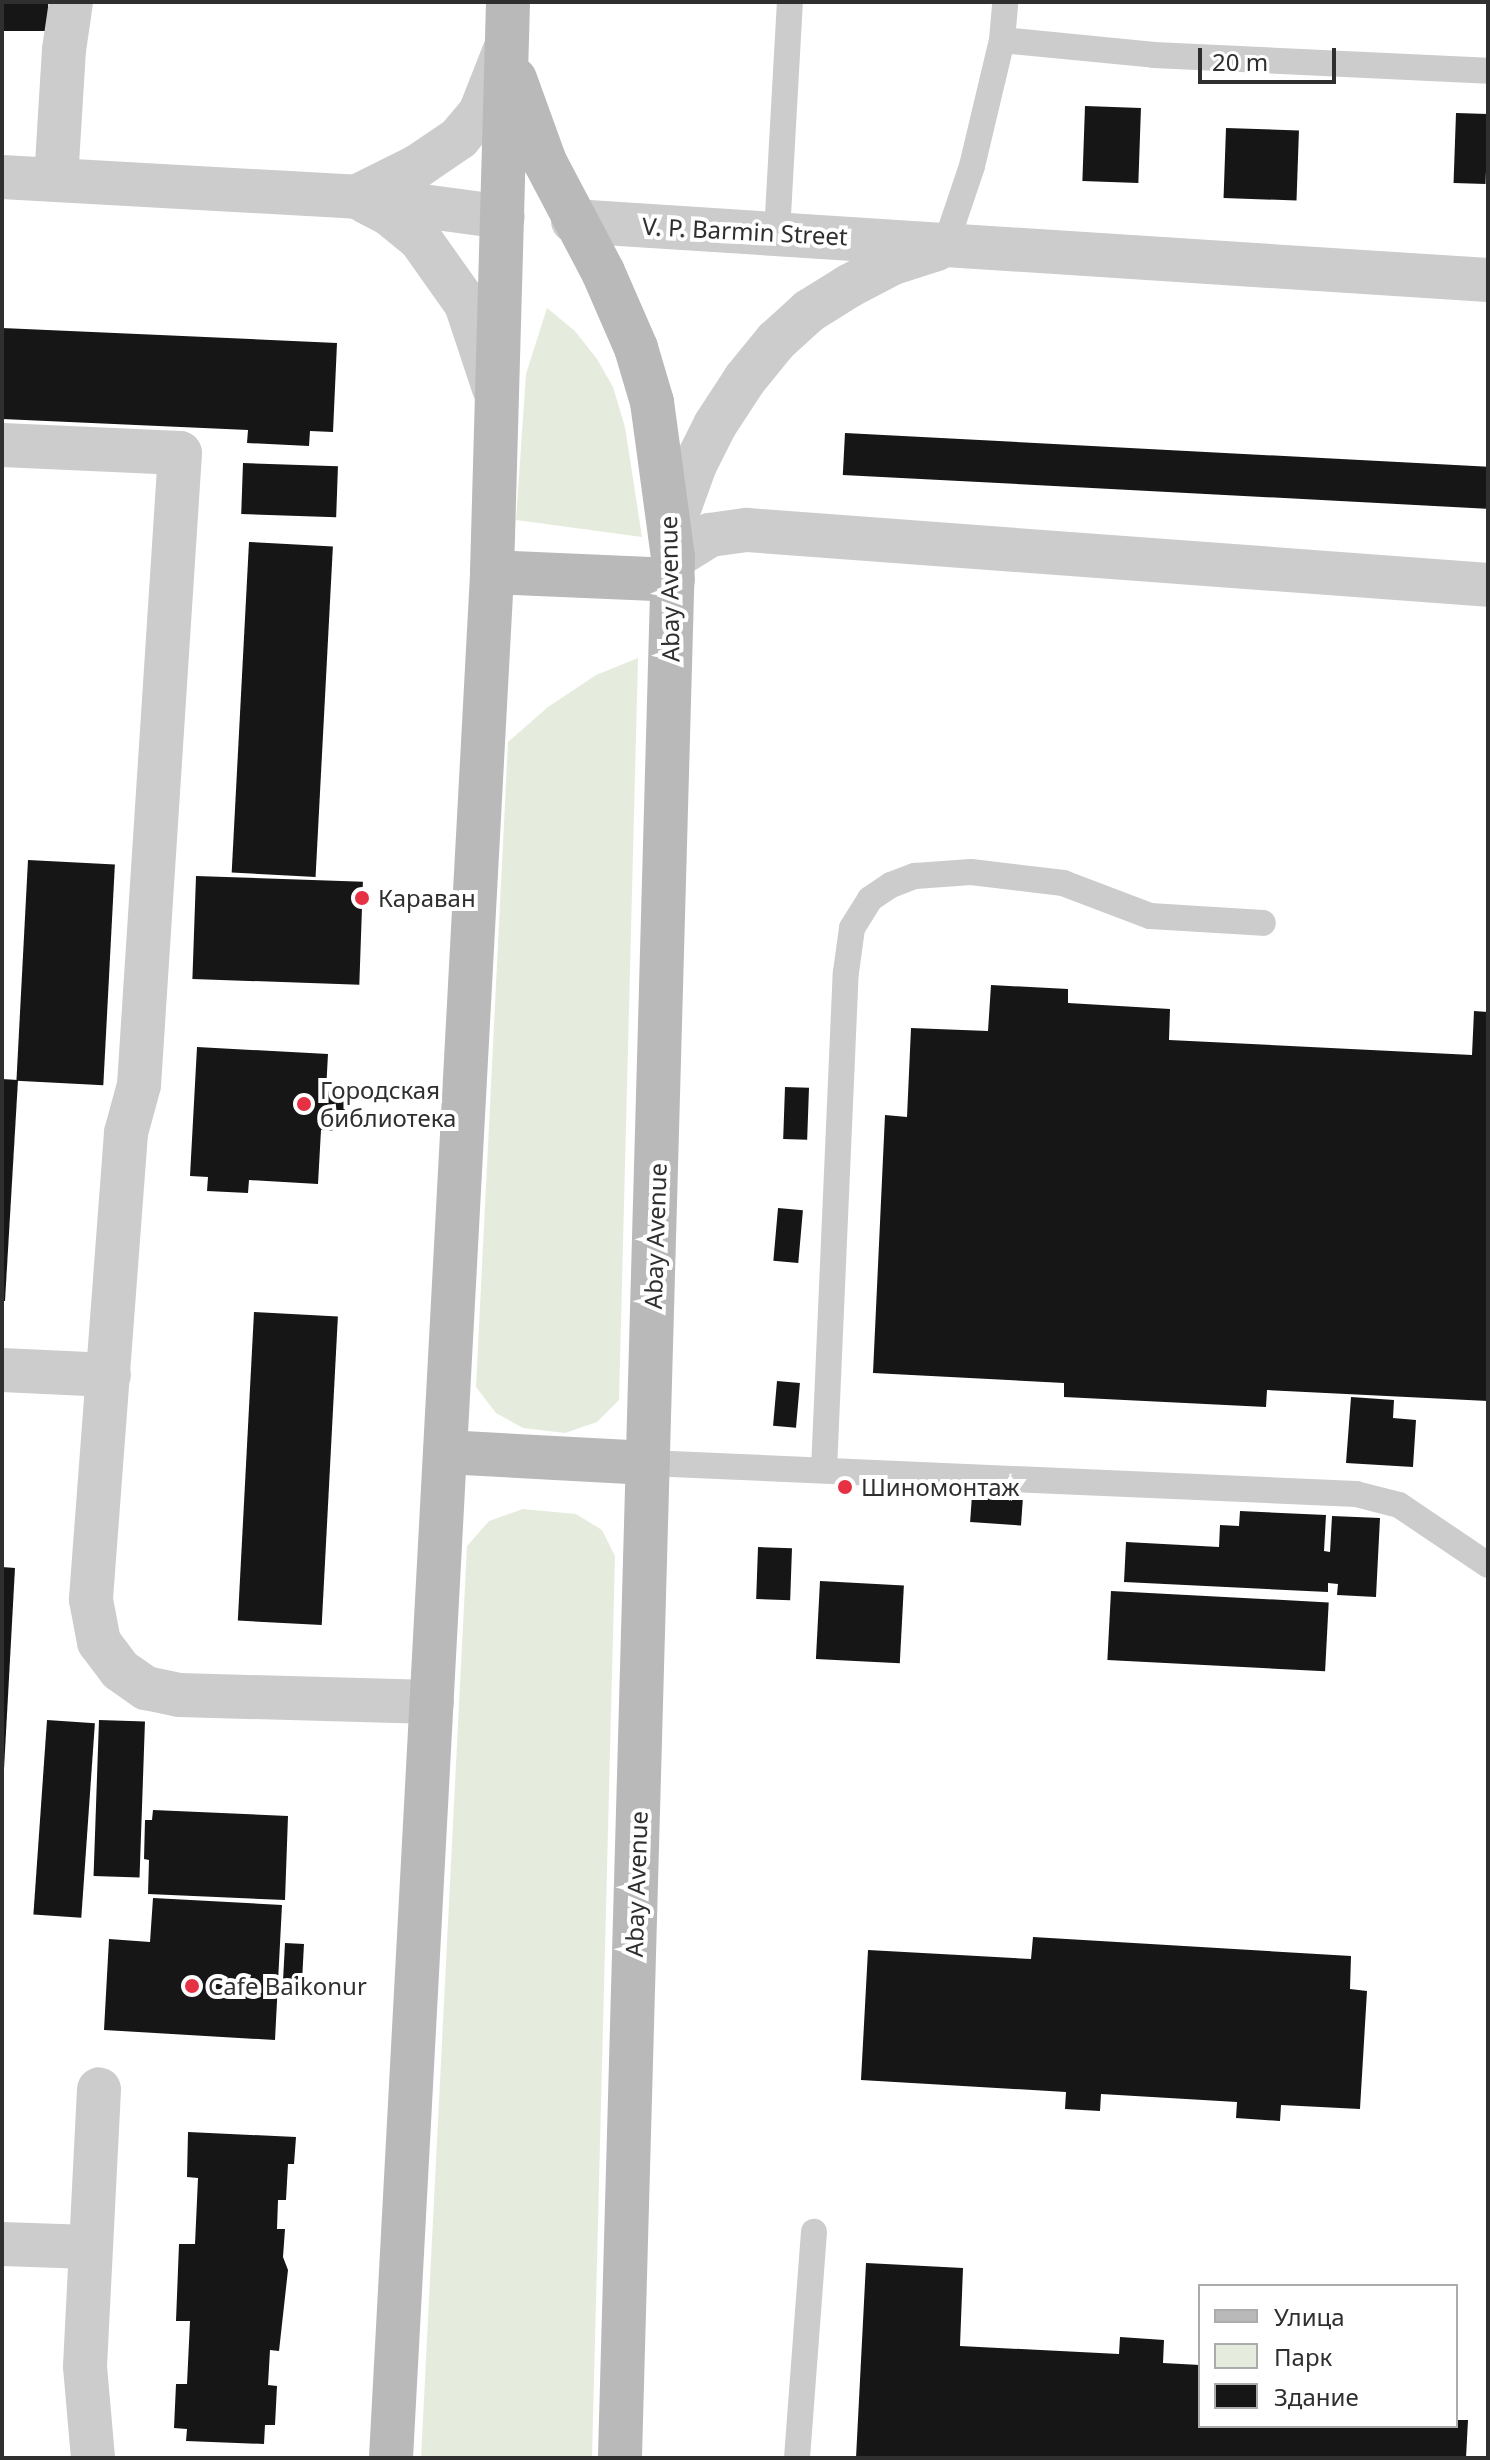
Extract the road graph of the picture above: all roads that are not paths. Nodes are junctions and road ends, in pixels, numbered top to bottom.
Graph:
1 (71, 2) edge
2 (508, 2) edge
3 (790, 2) edge
4 (1005, 2) edge
5 (1002, 40) junction
6 (506, 46) junction
7 (1488, 71) edge
8 (2, 177) edge
9 (56, 180) junction
10 (356, 197) junction
11 (503, 217) junction
12 (573, 221) junction
13 (777, 233) junction
14 (949, 243) junction
15 (1488, 280) edge
16 (498, 400) junction
17 (2, 445) edge
18 (672, 557) junction
19 (492, 572) junction
20 (1488, 585) edge
21 (1263, 923) dead end
22 (2, 1370) edge
23 (109, 1375) junction
24 (445, 1452) junction
25 (648, 1463) junction
26 (824, 1470) junction
27 (1488, 1565) edge
28 (432, 1702) junction
29 (99, 2089) dead end
30 (814, 2232) dead end
31 (2, 2244) edge
32 (89, 2247) junction
33 (93, 2458) edge
34 (391, 2458) edge
35 (620, 2458) edge
36 (797, 2458) edge

1 - 9 street
2 - 6 main road, Abay Avenue
3 - 13 lane
4 - 5 lane
5 - 7 lane
5 - 14 lane
6 - 10 street
6 - 11 main road, Abay Avenue
6 - 12 main road, Abay Avenue
8 - 9 street, V. P. Barmin Street
9 - 10 street, V. P. Barmin Street
10 - 11 street, V. P. Barmin Street
10 - 16 street
11 - 12 main road, V. P. Barmin Street
11 - 16 main road, Abay Avenue
12 - 13 street, V. P. Barmin Street
12 - 18 main road, Abay Avenue
13 - 14 street, V. P. Barmin Street
14 - 15 street, V. P. Barmin Street
14 - 18 street
16 - 19 main road, Abay Avenue
17 - 23 street
18 - 19 main road
18 - 20 street
18 - 25 main road, Abay Avenue
19 - 24 main road, Abay Avenue
21 - 26 lane
22 - 23 street
23 - 28 street
24 - 25 main road
24 - 28 main road, Abay Avenue
25 - 26 lane
25 - 35 main road, Abay Avenue
26 - 27 lane
28 - 34 main road, Abay Avenue
29 - 32 street
30 - 36 lane
31 - 32 street
32 - 33 street

